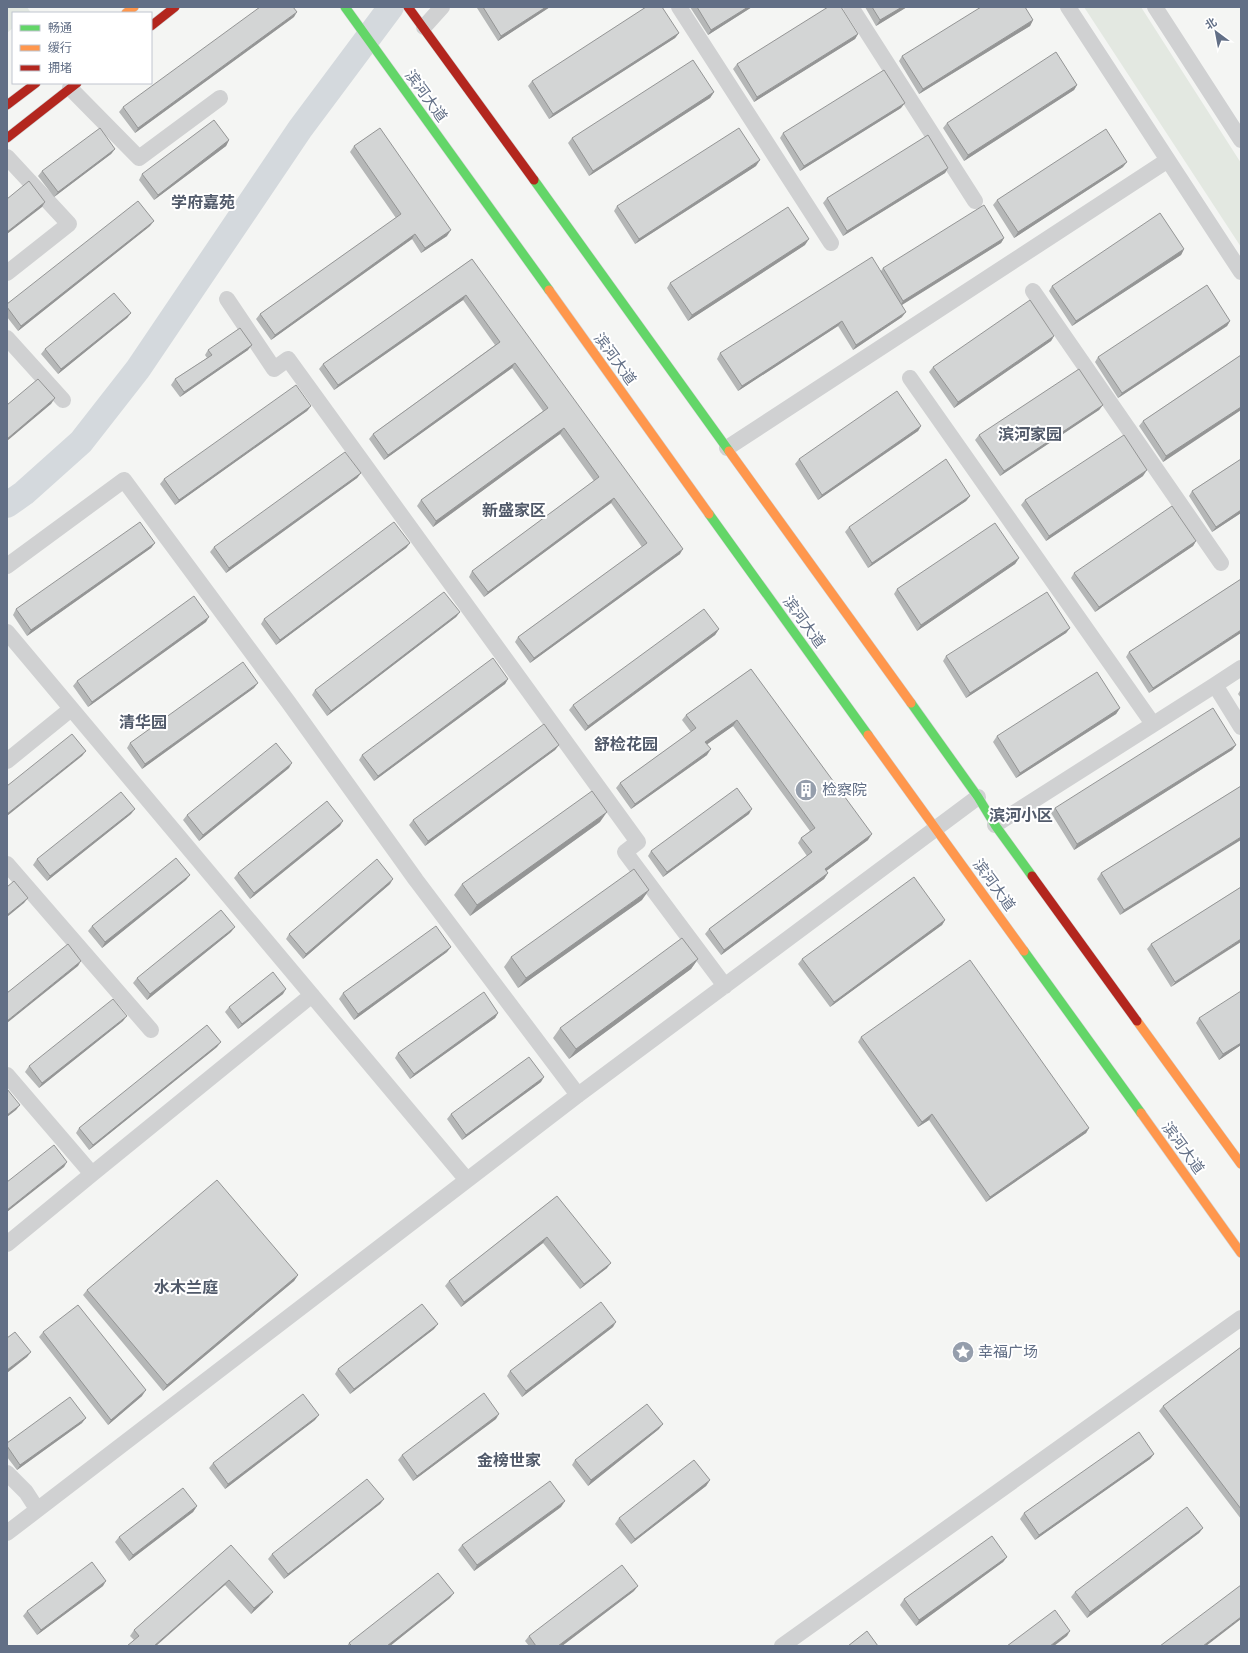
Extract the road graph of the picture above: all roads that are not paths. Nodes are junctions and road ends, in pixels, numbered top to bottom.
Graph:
1 (175, 7) edge
2 (345, 7) edge
3 (408, 7) edge
4 (442, 7) edge
5 (679, 7) edge
6 (851, 7) edge
7 (1068, 7) edge
8 (1155, 7) edge
9 (152, 25) edge
10 (424, 27) junction
11 (35, 84) edge
12 (74, 86) edge
13 (220, 98) dead end
14 (7, 105) edge
15 (7, 138) edge
16 (1241, 140) edge
17 (7, 157) edge
18 (1168, 160) junction
19 (975, 201) dead end
20 (831, 243) dead end
21 (1241, 272) edge
22 (7, 273) edge
23 (1033, 291) dead end
24 (227, 299) dead end
25 (7, 338) edge
26 (910, 378) dead end
27 (63, 400) dead end
28 (727, 448) junction
29 (1221, 563) dead end
30 (7, 566) edge
31 (7, 632) edge
32 (1241, 668) edge
33 (1215, 685) junction
34 (71, 709) junction
35 (1153, 724) junction
36 (1241, 727) edge
37 (7, 760) edge
38 (978, 797) junction
39 (995, 825) junction
40 (936, 829) junction
41 (7, 864) edge
42 (725, 986) junction
43 (312, 995) junction
44 (151, 1030) dead end
45 (7, 1075) edge
46 (578, 1095) junction
47 (1241, 1164) edge
48 (92, 1174) junction
49 (467, 1180) junction
50 (7, 1244) edge
51 (1241, 1253) edge
52 (1241, 1318) edge
53 (7, 1473) edge
54 (37, 1509) junction
55 (7, 1533) edge
56 (782, 1646) edge

1 - 9 main road
2 - 40 main road, 滨河大道
3 - 10 main road
4 - 10 street
5 - 20 street
6 - 19 street
7 - 18 street
8 - 16 street
10 - 28 main road
11 - 14 main road
12 - 13 street
12 - 15 main road
17 - 22 street
18 - 21 street
18 - 28 street
23 - 29 street
24 - 42 street
25 - 27 street
26 - 35 street
28 - 38 main road
30 - 46 street
31 - 34 street
32 - 33 street
33 - 35 street
33 - 36 street
34 - 37 street
34 - 43 street
35 - 39 street
38 - 39 main road
38 - 40 street
39 - 47 main road
40 - 42 street
40 - 51 main road, 滨河大道
41 - 44 street
42 - 46 street
43 - 48 street
43 - 49 street
45 - 48 street
46 - 49 street
48 - 50 street
49 - 54 street
52 - 56 street
53 - 54 street
54 - 55 street

